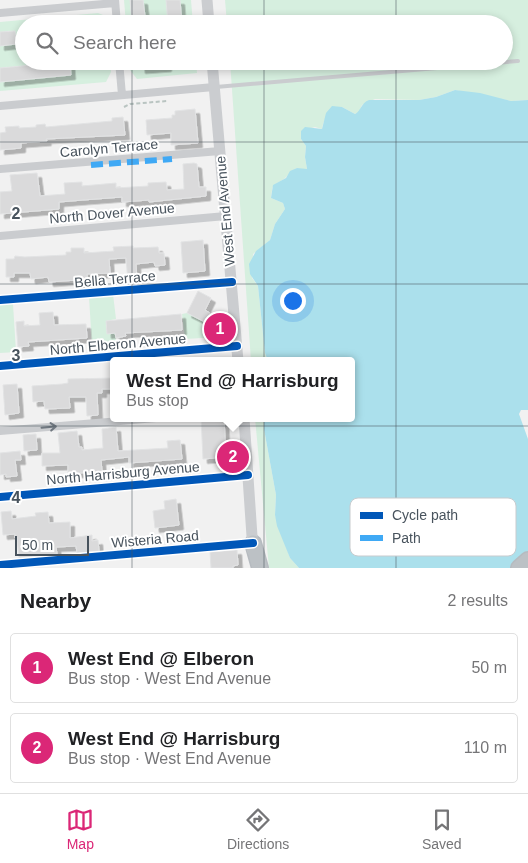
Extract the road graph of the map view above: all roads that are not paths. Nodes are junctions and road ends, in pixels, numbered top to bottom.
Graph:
1 (206, 0) edge
2 (115, 1) edge
3 (0, 13) edge
4 (116, 15) edge
5 (207, 15) edge
6 (513, 61) edge
7 (518, 61) dead end
8 (121, 70) edge
9 (213, 70) edge
10 (413, 70) edge
11 (214, 87) junction
12 (122, 95) junction
13 (0, 106) edge
14 (220, 151) junction
15 (0, 169) edge
16 (226, 216) junction
17 (0, 236) edge
18 (232, 282) junction
19 (0, 300) edge
20 (237, 346) junction
21 (238, 357) edge
22 (0, 366) edge
23 (110, 422) edge
24 (244, 422) edge
25 (0, 431) edge
26 (248, 475) junction
27 (0, 496) edge
28 (253, 544) junction
29 (528, 560) edge
30 (0, 565) edge
31 (255, 568) edge
32 (260, 568) edge
33 (519, 568) edge

1 - 5 main road
2 - 3 street
2 - 4 street
6 - 7 lane
8 - 12 street
9 - 11 main road, West End Avenue
10 - 11 lane
11 - 12 street
11 - 14 main road, West End Avenue
12 - 13 street
14 - 15 street, Carolyn Terrace
14 - 16 main road, West End Avenue
16 - 17 street, North Dover Avenue
16 - 18 main road, West End Avenue
18 - 19 street, Bella Terrace
18 - 20 main road, West End Avenue
20 - 21 main road, West End Avenue
20 - 22 street, North Elberon Avenue
25 -> 23 street
24 - 26 main road
26 - 27 street, North Harrisburg Avenue
26 - 28 main road
28 - 30 street, Wisteria Road
28 - 31 main road
28 - 32 highway
29 - 33 highway

